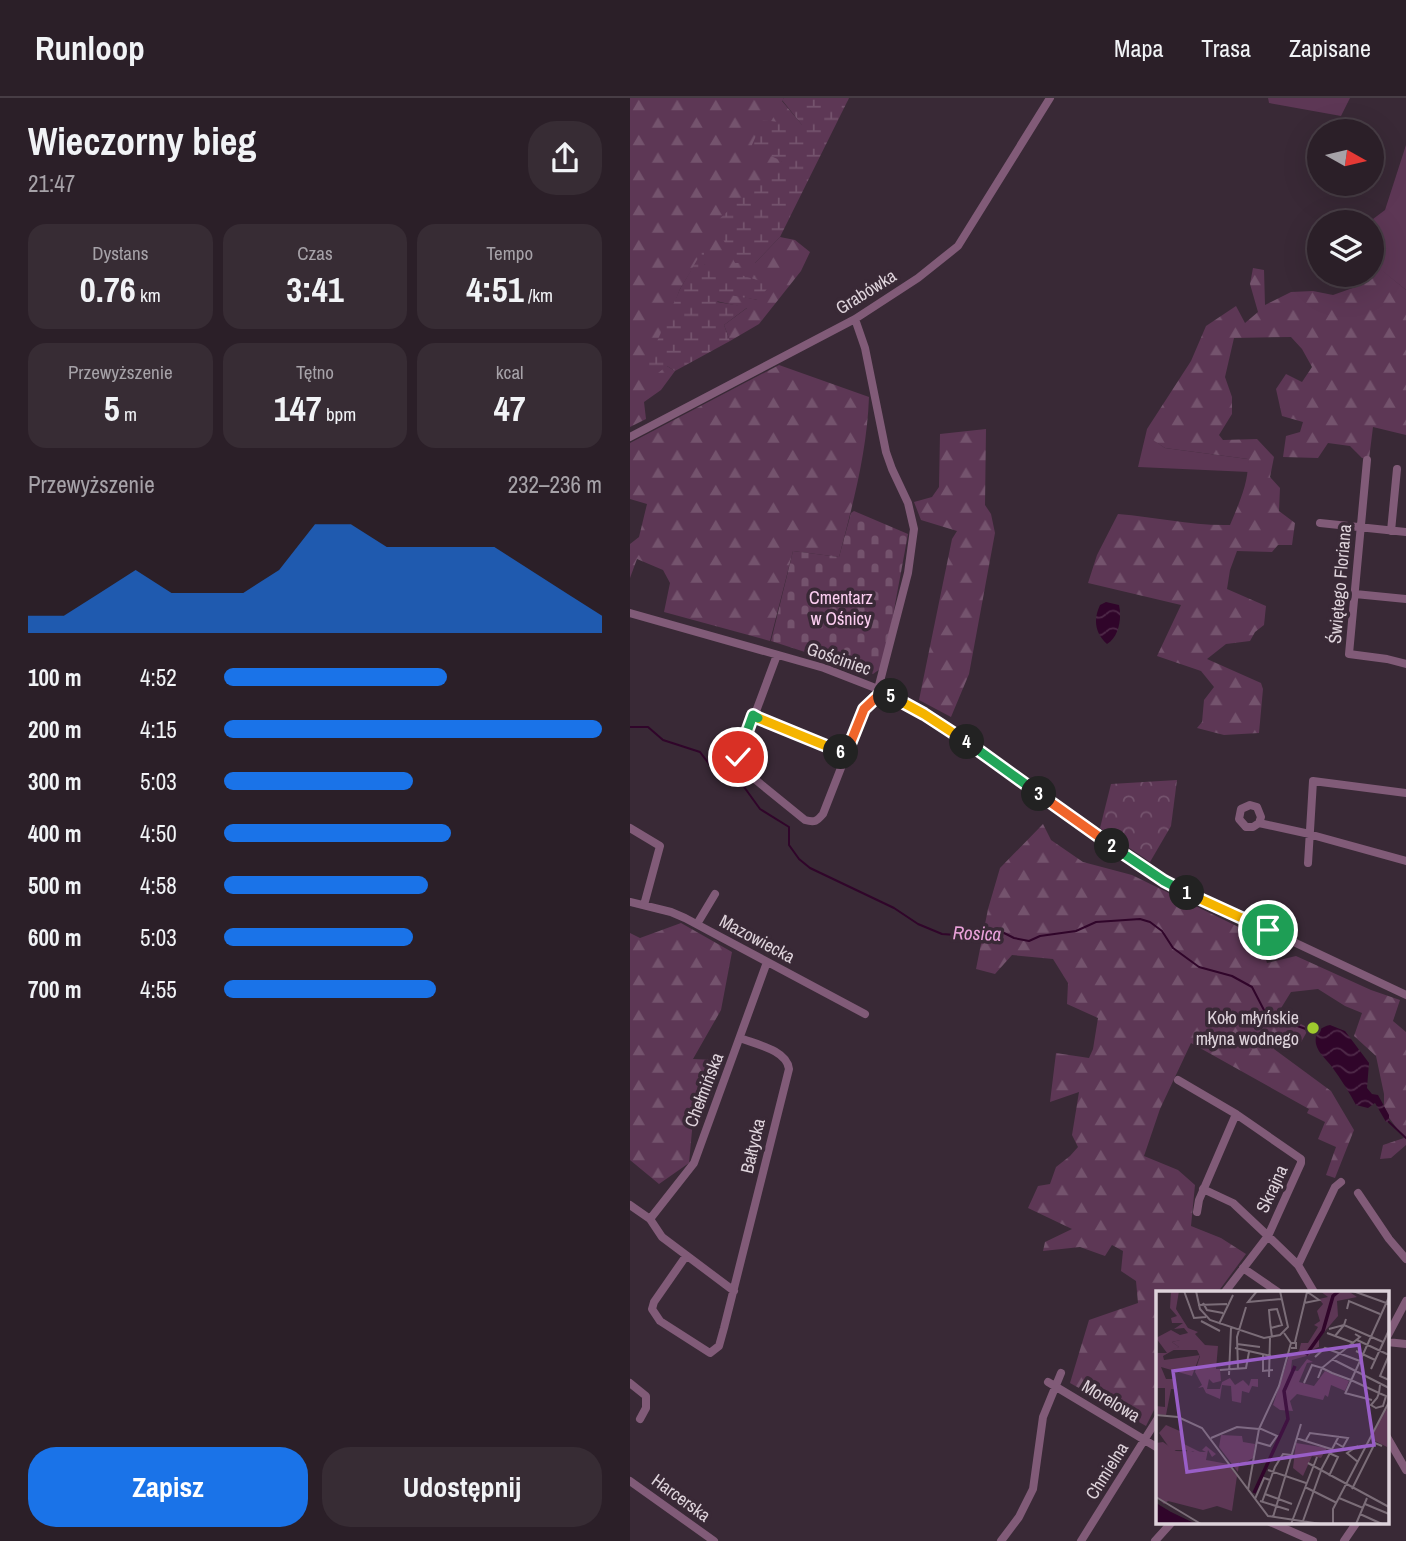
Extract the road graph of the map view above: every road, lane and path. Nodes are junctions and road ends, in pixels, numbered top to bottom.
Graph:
1 (1050, 98) edge
2 (855, 319) junction
3 (630, 437) edge
4 (1367, 460) dead end
5 (1396, 469) dead end
6 (1321, 523) dead end
7 (1362, 528) junction
8 (1391, 531) junction
9 (1406, 532) edge
10 (1355, 594) junction
11 (1406, 599) edge
12 (630, 613) edge
13 (778, 655) junction
14 (1406, 664) edge
15 (880, 691) junction
16 (753, 715) junction
17 (846, 754) junction
18 (1406, 793) edge
19 (1259, 823) dead end
20 (630, 828) edge
21 (1308, 835) junction
22 (1406, 861) edge
23 (1308, 863) dead end
24 (715, 894) dead end
25 (630, 902) edge
26 (644, 905) junction
27 (697, 925) junction
28 (767, 961) junction
29 (1406, 995) edge
30 (865, 1014) dead end
31 (740, 1038) junction
32 (1178, 1080) dead end
33 (1236, 1114) junction
34 (1341, 1182) dead end
35 (1203, 1189) junction
36 (1359, 1193) dead end
37 (630, 1205) edge
38 (1197, 1212) dead end
39 (647, 1216) junction
40 (1268, 1236) junction
41 (686, 1256) junction
42 (1406, 1259) edge
43 (1298, 1265) junction
44 (1243, 1268) junction
45 (734, 1291) junction
46 (1226, 1291) edge
47 (1276, 1291) edge
48 (1313, 1291) edge
49 (1406, 1301) edge
50 (1388, 1337) edge
51 (1388, 1339) edge
52 (1406, 1344) edge
53 (1061, 1373) dead end
54 (630, 1383) edge
55 (1051, 1384) junction
56 (640, 1419) dead end
57 (1156, 1420) edge
58 (1388, 1439) edge
59 (1145, 1440) junction
60 (1156, 1447) edge
61 (1406, 1470) edge
62 (630, 1481) edge
63 (1170, 1524) edge
64 (1356, 1524) edge
65 (1288, 1525) edge
66 (704, 1538) edge
67 (714, 1541) edge
68 (1001, 1541) edge
69 (1081, 1541) edge
70 (1155, 1541) edge
71 (1313, 1541) edge
72 (1344, 1541) edge

1 - 2 street, Grabówka
2 - 3 street, Grabówka
2 - 15 street
4 - 7 street, Świętego Floriana
5 - 8 street
6 - 7 street
7 - 8 street
7 - 10 street, Świętego Floriana
8 - 9 street
10 - 11 street
10 - 14 street, Świętego Floriana
12 - 13 street, Gościniec
13 - 15 street, Gościniec
13 - 16 street
15 - 17 street
15 - 29 street, Gościniec
16 - 17 street
16 - 17 street
18 - 21 street
19 - 21 street
20 - 26 street
21 - 22 street
21 - 23 street
24 - 27 street
25 - 26 street, Mazowiecka
26 - 27 street, Mazowiecka
27 - 28 street, Mazowiecka
28 - 30 street, Mazowiecka
28 - 31 street, Chełmińska
31 - 39 street, Chełmińska
31 - 45 street, Bałtycka
32 - 33 street, Skrajna
33 - 35 street
33 - 40 street, Skrajna
34 - 43 street
35 - 38 street
35 - 40 street
36 - 42 street
37 - 39 street
39 - 41 street
40 - 43 street, Skrajna
40 - 44 street
41 - 45 street
41 - 45 street, Bałtycka
43 - 48 street, Skrajna
44 - 46 street
44 - 47 street
49 - 50 street
51 - 52 street
53 - 55 street
54 - 56 street
55 - 59 street, Morelowa
55 - 68 street
57 - 59 street, Chmielna
58 - 61 street
59 - 60 street, Morelowa
59 - 69 street, Chmielna
62 - 66 street, Harcerska
63 - 70 street
64 - 72 street
65 - 71 street
66 - 67 street, Harcerska

